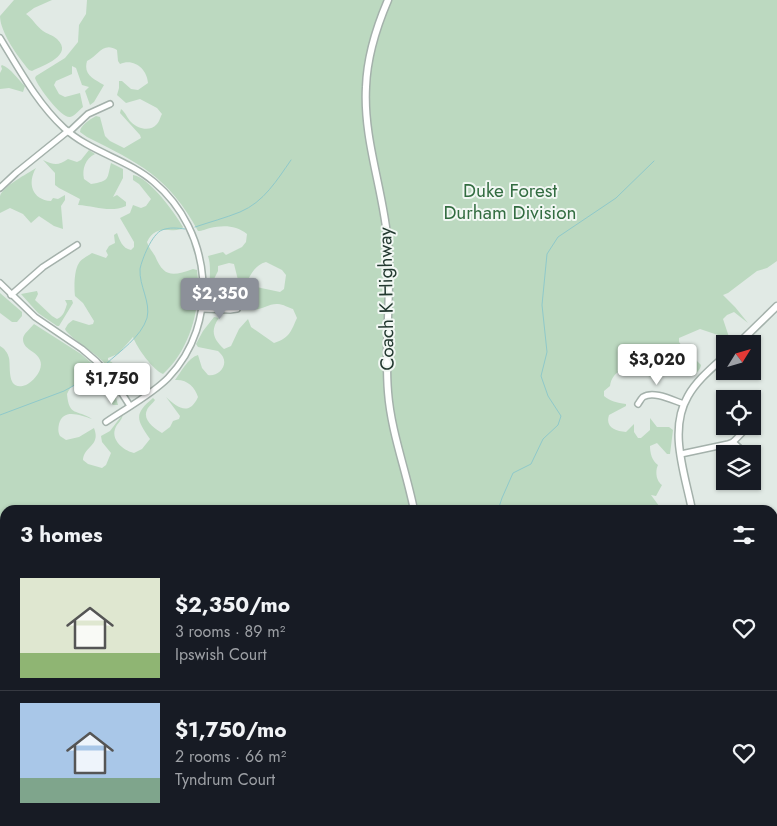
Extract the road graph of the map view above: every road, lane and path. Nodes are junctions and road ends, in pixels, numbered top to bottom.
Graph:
1 (388, 0) edge
2 (0, 38) edge
3 (110, 104) dead end
4 (68, 132) junction
5 (0, 188) edge
6 (77, 245) dead end
7 (0, 283) edge
8 (11, 295) junction
9 (777, 306) edge
10 (202, 308) junction
11 (237, 309) dead end
12 (747, 335) edge
13 (716, 365) edge
14 (638, 404) dead end
15 (684, 404) junction
16 (130, 406) junction
17 (106, 422) dead end
18 (740, 435) edge
19 (733, 442) junction
20 (736, 445) edge
21 (681, 454) junction
22 (413, 505) edge
23 (691, 505) edge

1 - 22 street, Coach K Highway
2 - 4 street
3 - 4 street
4 - 5 street
4 - 10 street
6 - 8 street
7 - 8 street
8 - 16 street
9 - 12 street
10 - 11 street
10 - 16 street
13 - 15 street
14 - 15 street
15 - 21 street
16 - 17 street
18 - 19 street
19 - 20 street
19 - 21 street
21 - 23 street

